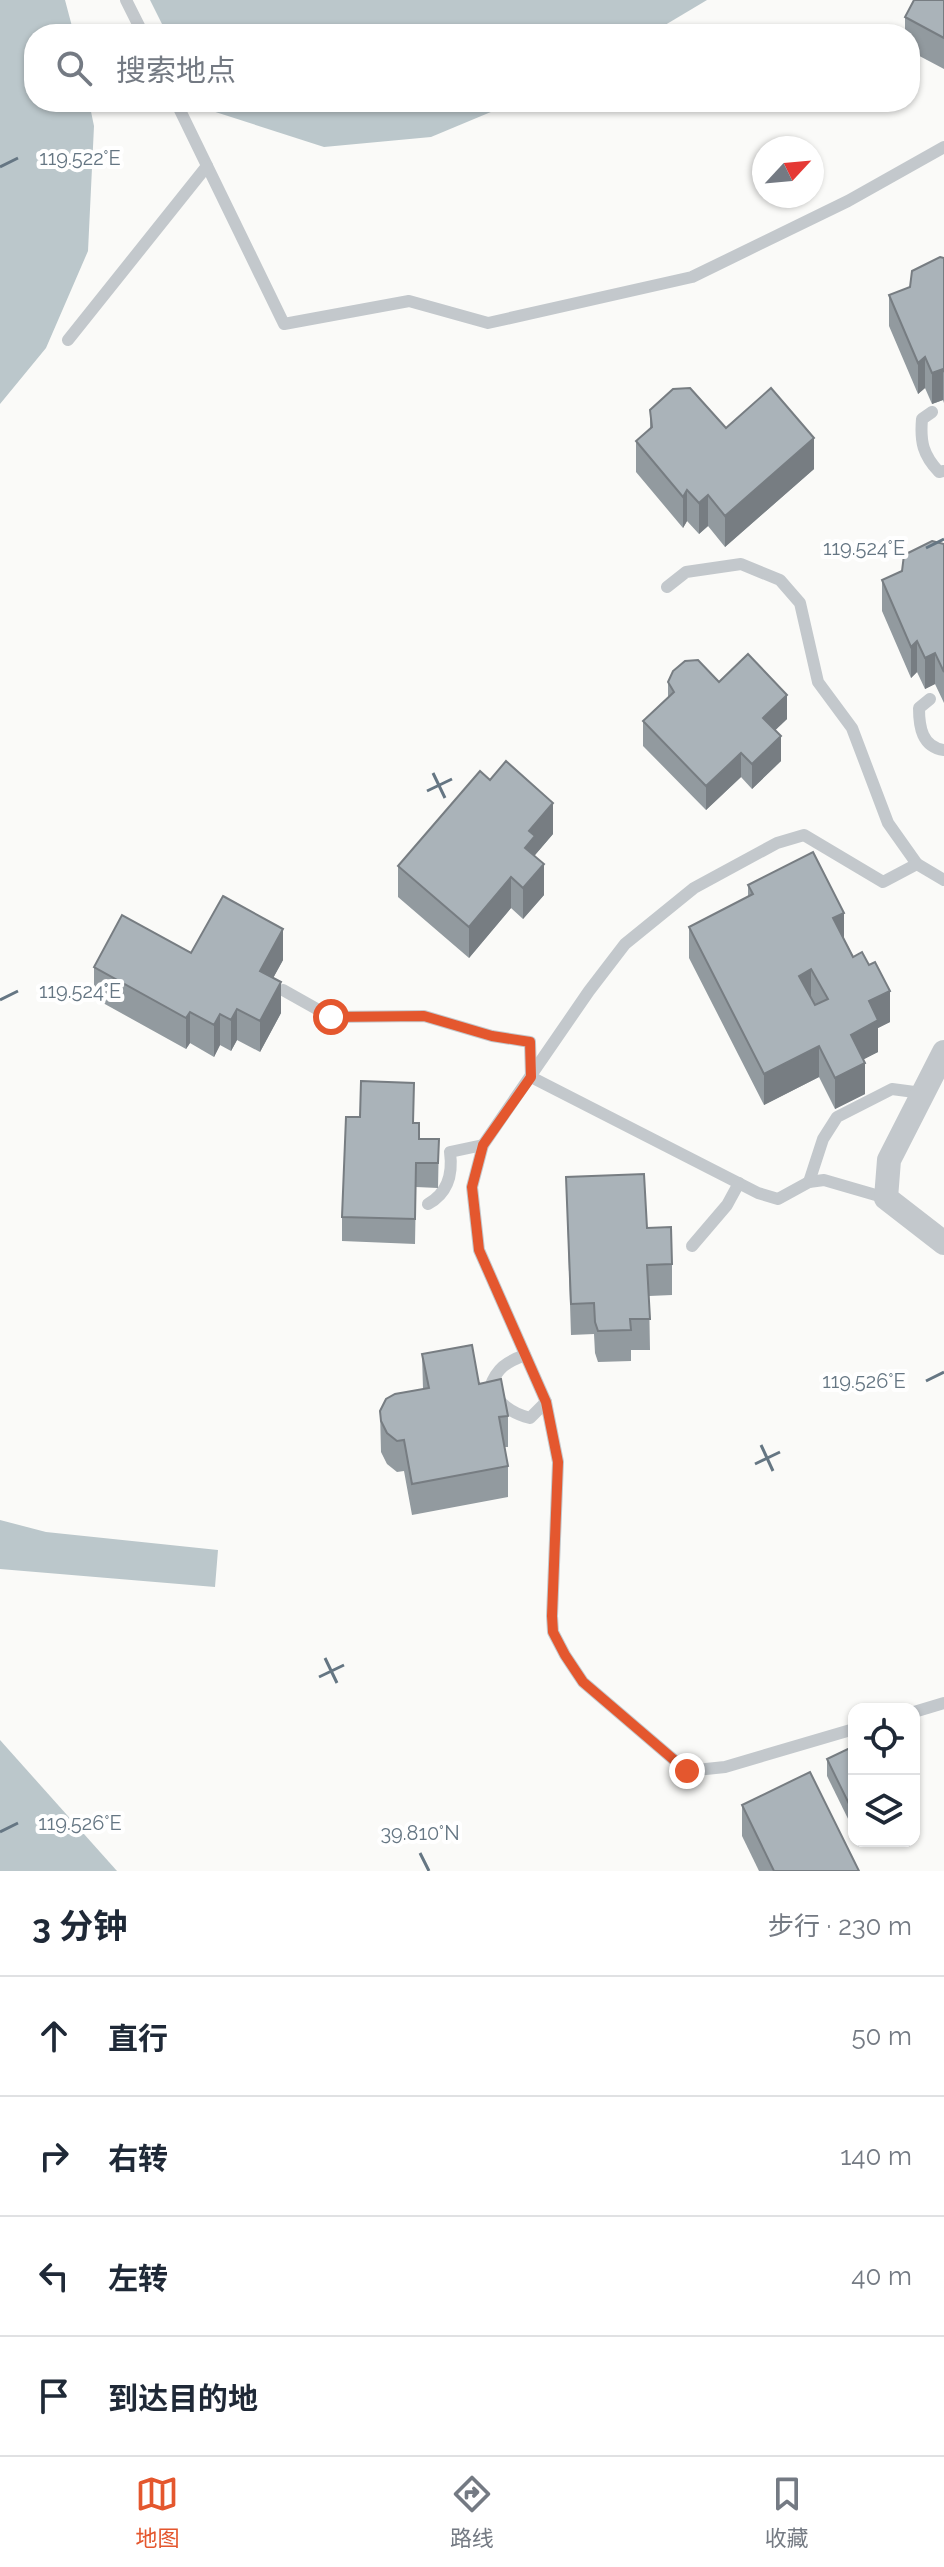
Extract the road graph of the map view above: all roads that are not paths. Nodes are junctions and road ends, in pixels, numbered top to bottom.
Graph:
1 (126, 0) edge
2 (138, 24) edge
3 (181, 112) edge
4 (944, 147) edge
5 (207, 166) junction
6 (68, 340) dead end
7 (932, 412) dead end
8 (944, 471) edge
9 (667, 587) dead end
10 (930, 699) dead end
11 (944, 750) edge
12 (917, 864) junction
13 (944, 880) edge
14 (283, 990) dead end
15 (944, 1052) edge
16 (531, 1077) junction
17 (922, 1093) junction
18 (483, 1145) junction
19 (809, 1182) junction
20 (739, 1183) junction
21 (886, 1198) junction
22 (428, 1204) dead end
23 (944, 1243) edge
24 (692, 1246) dead end
25 (525, 1355) junction
26 (546, 1402) junction
27 (944, 1703) edge
28 (920, 1710) edge
29 (848, 1731) edge

1 - 2 lane
3 - 5 lane
4 - 5 lane
5 - 6 lane
7 - 8 lane
9 - 12 lane
10 - 11 lane
12 - 13 lane
12 - 16 lane
14 - 16 lane
15 - 17 street
16 - 18 lane
16 - 20 lane
17 - 19 lane
17 - 21 street
18 - 22 lane
18 - 25 lane
19 - 20 lane
19 - 21 lane
20 - 24 lane
21 - 23 street
25 - 26 lane
25 - 26 lane
26 - 29 lane
27 - 28 lane

